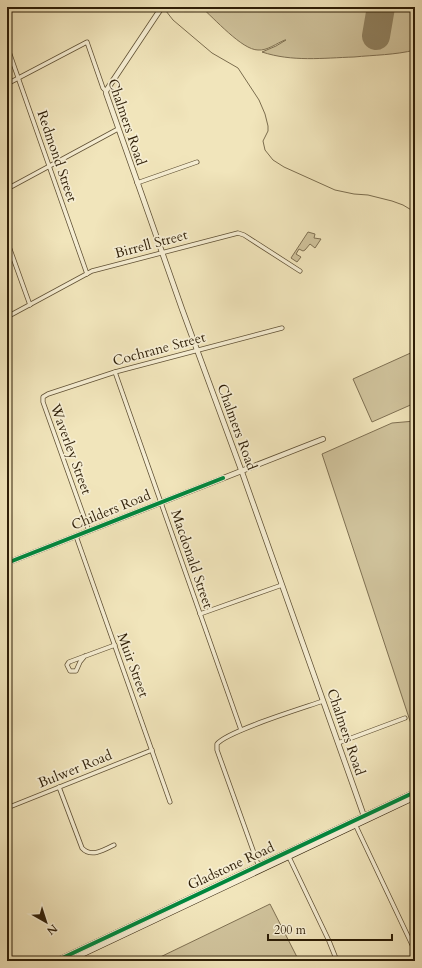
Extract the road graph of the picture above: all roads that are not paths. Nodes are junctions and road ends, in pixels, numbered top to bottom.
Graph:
1 (162, 7) edge
2 (7, 46) edge
3 (18, 78) junction
4 (7, 84) edge
5 (106, 91) junction
6 (118, 129) junction
7 (197, 162) dead end
8 (49, 167) junction
9 (137, 182) junction
10 (7, 190) edge
11 (7, 241) edge
12 (161, 253) junction
13 (300, 271) dead end
14 (86, 274) junction
15 (30, 304) junction
16 (7, 317) edge
17 (282, 328) dead end
18 (197, 350) junction
19 (115, 372) junction
20 (43, 397) joint
21 (322, 439) dead end
22 (242, 470) junction
23 (161, 502) junction
24 (89, 531) junction
25 (76, 536) junction
26 (7, 563) edge
27 (282, 585) junction
28 (200, 614) junction
29 (115, 645) junction
30 (85, 656) junction
31 (323, 701) junction
32 (405, 718) dead end
33 (241, 730) junction
34 (338, 743) junction
35 (152, 750) junction
36 (59, 787) junction
37 (415, 792) edge
38 (415, 797) edge
39 (170, 802) dead end
40 (7, 808) edge
41 (365, 818) junction
42 (354, 823) junction
43 (114, 844) dead end
44 (288, 855) junction
45 (260, 868) junction
46 (7, 951) edge
47 (415, 951) edge
48 (10, 961) edge
49 (56, 961) edge
50 (68, 961) edge
51 (337, 961) edge

1 - 5 street
2 - 3 street, Redmond Street
3 - 4 street
3 - 5 street, Chalmers Road
3 - 8 street, Redmond Street
5 - 6 street, Chalmers Road
6 - 8 street
6 - 9 street, Chalmers Road
7 - 9 street
8 - 10 street
8 - 14 street, Redmond Street
9 - 12 street, Chalmers Road
11 - 15 street
12 - 13 street, Birrell Street
12 - 14 street, Birrell Street
12 - 18 street, Chalmers Road
14 - 15 street, Birrell Street
15 - 16 street, Birrell Street
17 - 18 street, Cochrane Street
18 - 19 street, Cochrane Street
18 - 22 street, Chalmers Road
19 - 20 street, Cochrane Street
19 - 23 street, Macdonald Street
20 - 24 street, Waverley Street
21 - 22 street, Childers Road
22 - 23 street, Childers Road
22 - 27 street, Chalmers Road
23 - 24 street, Childers Road
23 - 28 street, Macdonald Street
24 - 25 street, Childers Road
25 - 26 street, Childers Road
25 - 29 street, Muir Street
27 - 28 street
27 - 31 street, Chalmers Road
28 - 33 street, Macdonald Street
29 - 30 street
29 - 35 street, Muir Street
30 - 30 street
31 - 33 street
31 - 34 street, Chalmers Road
32 - 34 street
33 - 45 street
34 - 41 street, Chalmers Road
35 - 36 street, Bulwer Road
35 - 39 street, Muir Street
36 - 40 street, Bulwer Road
36 - 43 street
37 - 41 main road, Gladstone Road
38 - 41 main road, Gladstone Road
41 - 42 main road, Gladstone Road
42 - 44 main road, Gladstone Road
42 - 47 street
44 - 45 main road, Gladstone Road
44 - 51 street
45 - 49 main road, Gladstone Road
45 - 50 main road, Gladstone Road
46 - 48 main road

